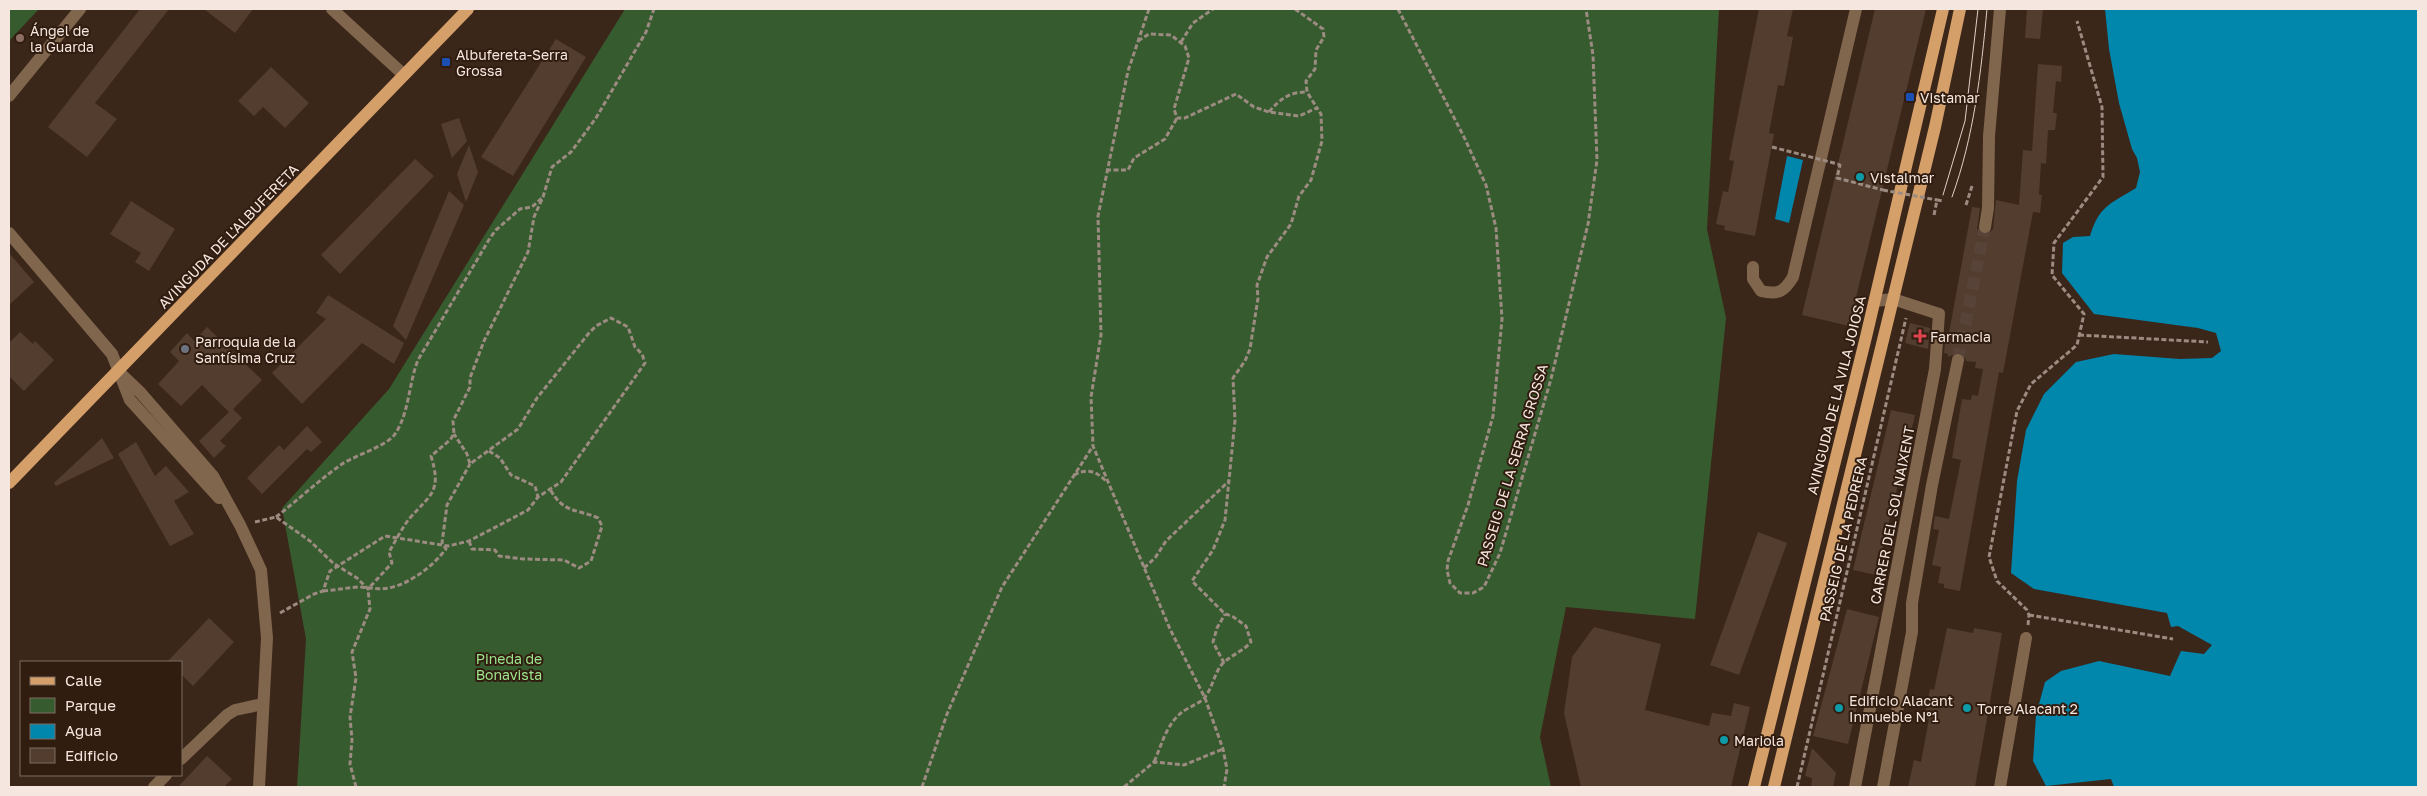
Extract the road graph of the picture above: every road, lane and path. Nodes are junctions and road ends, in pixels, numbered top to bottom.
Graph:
1 (80, 9) edge
2 (332, 9) edge
3 (468, 9) edge
4 (654, 9) edge
5 (1149, 9) edge
6 (1213, 9) edge
7 (1295, 9) edge
8 (1398, 9) edge
9 (1586, 9) edge
10 (1856, 9) edge
11 (1943, 9) edge
12 (1960, 9) edge
13 (2000, 9) edge
14 (2077, 21) dead end
15 (1138, 41) junction
16 (1181, 42) junction
17 (404, 75) junction
18 (1307, 92) junction
19 (9, 96) edge
20 (1317, 108) junction
21 (1268, 112) junction
22 (1177, 118) junction
23 (1772, 147) dead end
24 (1106, 170) junction
25 (543, 197) junction
26 (1937, 200) junction
27 (1944, 201) dead end
28 (1934, 215) dead end
29 (1985, 227) tunnel mouth
30 (9, 233) edge
31 (1753, 266) dead end
32 (1893, 299) junction
33 (1875, 301) junction
34 (1909, 304) junction
35 (2079, 335) junction
36 (2208, 342) dead end
37 (1958, 360) tunnel mouth
38 (118, 371) junction
39 (454, 434) junction
40 (1093, 446) junction
41 (490, 451) junction
42 (470, 464) junction
43 (1074, 475) junction
44 (1229, 481) junction
45 (9, 483) edge
46 (1107, 483) junction
47 (550, 489) junction
48 (538, 497) junction
49 (276, 517) junction
50 (240, 525) junction
51 (398, 538) junction
52 (470, 541) junction
53 (442, 543) junction
54 (339, 565) junction
55 (1144, 568) junction
56 (368, 589) junction
57 (323, 591) junction
58 (1225, 614) junction
59 (2029, 615) junction
60 (267, 618) junction
61 (2026, 638) joint
62 (2173, 639) dead end
63 (1224, 662) junction
64 (1205, 698) junction
65 (263, 704) junction
66 (1223, 749) junction
67 (182, 758) edge
68 (1154, 762) junction
69 (165, 776) edge
70 (154, 787) edge
71 (258, 787) edge
72 (356, 787) edge
73 (922, 787) edge
74 (1124, 787) edge
75 (1224, 787) edge
76 (1754, 787) edge
77 (1774, 787) edge
78 (1797, 787) edge
79 (1855, 787) edge
80 (1883, 787) edge
81 (2000, 787) edge

1 - 19 street
2 - 17 street
3 - 17 main road, AVINGUDA DE L'ALBUFERETA
4 - 25 path
5 - 15 path
6 - 16 path
7 - 18 path
8 - 9 path, PASSEIG DE LA SERRA GROSSA
10 - 31 street
11 - 33 main road, AVINGUDA DE LA VILA JOIOSA
12 - 32 main road
13 - 29 street
14 - 35 path
15 - 16 path
15 - 24 path
16 - 22 path
17 - 38 main road, AVINGUDA DE L'ALBUFERETA
18 - 20 path
18 - 21 path
20 - 21 path
20 - 44 path
21 - 22 path
22 - 24 path
23 - 26 path, bridge
24 - 40 path
25 - 39 path
25 - 49 path
26 - 27 path
26 - 28 path
30 - 38 street
32 - 33 street, CARRER DEL SOL NAIXENT
32 - 34 street, CARRER DEL SOL NAIXENT
32 - 77 main road
33 - 76 main road, AVINGUDA DE LA VILA JOIOSA
34 - 78 path, PASSEIG DE LA PEDRERA
34 - 79 street, CARRER DEL SOL NAIXENT
35 - 36 path
35 - 59 path
37 - 80 street
38 - 45 main road, AVINGUDA DE L'ALBUFERETA
38 - 50 street
39 - 42 path
39 - 51 path
40 - 43 path
40 - 46 path
41 - 42 path
41 - 47 path
41 - 48 path
42 - 53 path
43 - 46 path
43 - 73 path
44 - 55 path
44 - 58 path
46 - 55 path
47 - 48 path
47 - 52 path
48 - 52 path
49 - 50 path
49 - 54 path
50 - 60 street
51 - 53 path
51 - 54 path
51 - 56 path
52 - 53 path
53 - 56 path
54 - 56 path
54 - 57 path
55 - 64 path
56 - 57 path
56 - 72 path
57 - 60 path
58 - 63 path
58 - 63 path
59 - 61 path
59 - 62 path
60 - 65 street
61 - 81 street
63 - 64 path
64 - 66 path
64 - 68 path
65 - 67 street
65 - 71 street
66 - 68 path
66 - 75 path
68 - 74 path
69 - 70 street

